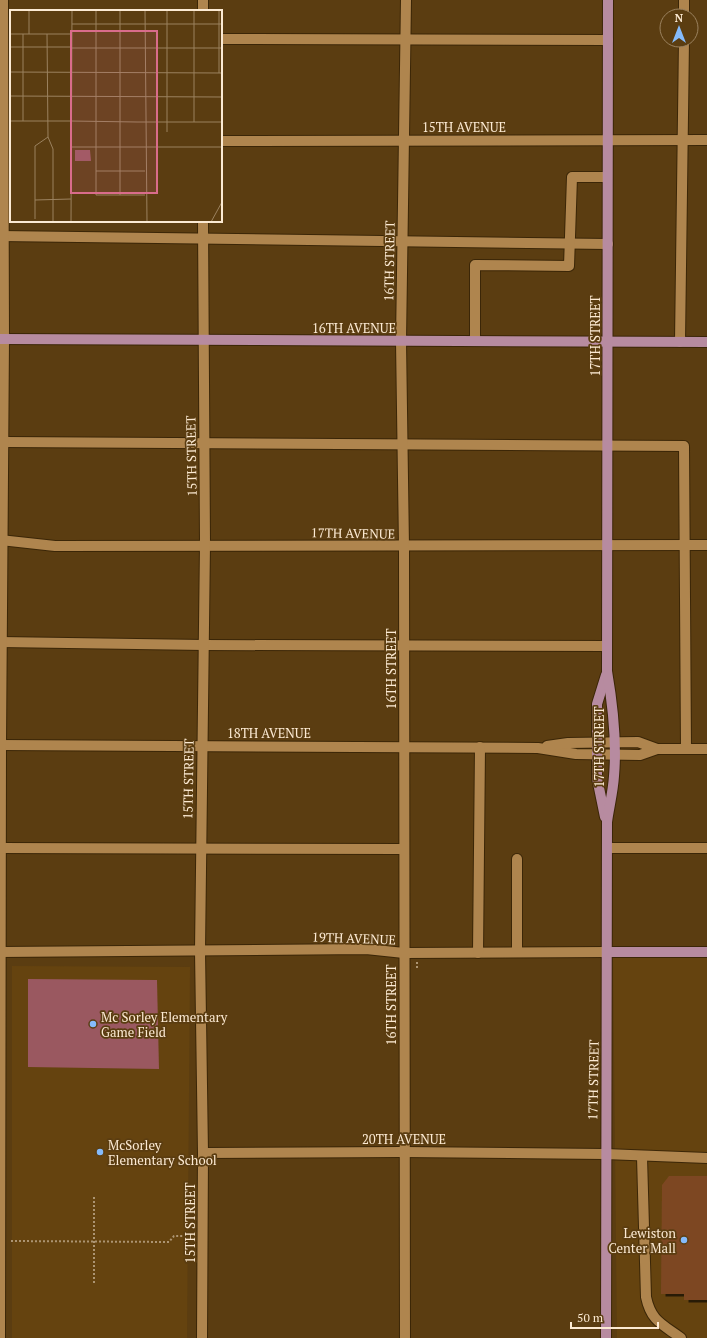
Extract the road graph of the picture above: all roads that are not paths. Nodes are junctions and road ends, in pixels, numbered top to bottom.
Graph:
1 (3, 0) edge
2 (406, 0) edge
3 (608, 0) edge
4 (1, 23) edge
5 (222, 39) edge
6 (7, 40) edge
7 (405, 40) junction
8 (608, 40) junction
9 (684, 48) edge
10 (2, 129) edge
11 (7, 140) edge
12 (404, 140) junction
13 (607, 140) junction
14 (684, 140) junction
15 (707, 140) edge
16 (222, 141) edge
17 (608, 177) junction
18 (203, 222) edge
19 (2, 236) edge
20 (203, 240) junction
21 (403, 241) junction
22 (570, 243) junction
23 (608, 244) junction
24 (2, 339) edge
25 (203, 340) junction
26 (401, 341) junction
27 (475, 341) junction
28 (608, 342) junction
29 (680, 342) junction
30 (707, 342) edge
31 (3, 439) edge
32 (204, 444) junction
33 (402, 445) junction
34 (607, 446) junction
35 (2, 540) edge
36 (205, 544) junction
37 (685, 545) junction
38 (707, 545) edge
39 (404, 546) junction
40 (607, 546) junction
41 (1, 642) edge
42 (204, 645) junction
43 (404, 645) junction
44 (606, 646) junction
45 (606, 671) junction
46 (0, 742) edge
47 (597, 742) junction
48 (614, 742) junction
49 (404, 746) junction
50 (202, 747) junction
51 (480, 747) junction
52 (538, 748) junction
53 (658, 749) junction
54 (686, 749) junction
55 (707, 749) edge
56 (597, 754) junction
57 (614, 754) junction
58 (606, 822) junction
59 (0, 848) edge
60 (201, 848) junction
61 (607, 848) junction
62 (707, 848) edge
63 (404, 849) junction
64 (517, 859) dead end
65 (200, 951) junction
66 (0, 952) edge
67 (517, 952) junction
68 (607, 952) junction
69 (707, 952) edge
70 (404, 953) junction
71 (478, 953) junction
72 (404, 1152) junction
73 (203, 1153) junction
74 (605, 1154) junction
75 (642, 1157) junction
76 (707, 1158) edge
77 (0, 1338) edge
78 (202, 1338) edge
79 (405, 1338) edge
80 (606, 1338) edge
81 (681, 1338) edge

1 - 4 street
2 - 7 street, 16TH STREET
3 - 8 main road, 17TH STREET
4 - 6 street
5 - 7 street
6 - 10 street
7 - 8 street
7 - 12 street, 16TH STREET
8 - 13 main road, 17TH STREET
9 - 14 street
10 - 11 street
11 - 19 street
12 - 13 street, 15TH AVENUE
12 - 16 street, 15TH AVENUE
12 - 21 street, 16TH STREET
13 - 14 street, 15TH AVENUE
13 - 17 main road, 17TH STREET
14 - 15 street, 15TH AVENUE
14 - 29 street
17 - 22 street
17 - 23 main road, 17TH STREET
18 - 20 street, 15TH STREET
19 - 20 street
19 - 24 street
20 - 21 street
20 - 25 street, 15TH STREET
21 - 22 street
21 - 26 street, 16TH STREET
22 - 23 street
22 - 27 street
23 - 28 main road, 17TH STREET
24 - 25 main road, 16TH AVENUE
24 - 31 street
25 - 26 main road, 16TH AVENUE
25 - 32 street, 15TH STREET
26 - 27 main road, 16TH AVENUE
26 - 33 street, 16TH STREET
27 - 28 main road, 16TH AVENUE
28 - 29 main road, 16TH AVENUE
28 - 34 main road, 17TH STREET
29 - 30 main road, 16TH AVENUE
31 - 32 street
31 - 35 street
32 - 33 street
32 - 36 street, 15TH STREET
33 - 34 street
33 - 39 street, 16TH STREET
34 - 37 street
34 - 40 main road, 17TH STREET
35 - 36 street, 17TH AVENUE
35 - 41 street
36 - 39 street, 17TH AVENUE
36 - 42 street, 15TH STREET
37 - 38 street, 17TH AVENUE
37 - 40 street, 17TH AVENUE
37 - 54 street
39 - 40 street, 17TH AVENUE
39 - 43 street, 16TH STREET
40 - 44 main road, 17TH STREET
41 - 42 street
41 - 46 street
42 - 43 street
42 - 50 street, 15TH STREET
43 - 44 street
43 - 49 street, 16TH STREET
44 - 45 main road, 17TH STREET
45 - 47 main road, 17TH STREET
45 - 48 main road, 17TH STREET
46 - 50 street, 18TH AVENUE
46 - 59 street
47 - 48 street, 18TH AVENUE
47 - 52 street, 18TH AVENUE
47 - 56 main road, 17TH STREET
48 - 53 street, 18TH AVENUE
48 - 57 main road, 17TH STREET
49 - 50 street, 18TH AVENUE
49 - 51 street, 18TH AVENUE
49 - 63 street, 16TH STREET
50 - 60 street, 15TH STREET
51 - 52 street, 18TH AVENUE
51 - 71 street
52 - 56 street, 18TH AVENUE
53 - 54 street, 18TH AVENUE
53 - 57 street, 18TH AVENUE
54 - 55 street, 18TH AVENUE
56 - 57 street, 18TH AVENUE
56 - 58 main road, 17TH STREET
57 - 58 main road, 17TH STREET
58 - 61 main road, 17TH STREET
59 - 60 street
59 - 66 street
60 - 63 street
60 - 65 street, 15TH STREET
61 - 62 street
61 - 68 main road, 17TH STREET
63 - 70 street, 16TH STREET
64 - 67 street
65 - 66 street, 19TH AVENUE
65 - 70 street, 19TH AVENUE
65 - 73 street, 15TH STREET
66 - 77 street
67 - 68 street, 19TH AVENUE
67 - 71 street, 19TH AVENUE
68 - 69 main road, 19TH AVENUE
68 - 74 main road, 17TH STREET
70 - 71 street, 19TH AVENUE
70 - 72 street, 16TH STREET
72 - 73 street, 20TH AVENUE
72 - 74 street, 20TH AVENUE
72 - 79 street, 16TH STREET
73 - 78 street, 15TH STREET
74 - 75 street, 20TH AVENUE
74 - 80 main road, 17TH STREET
75 - 76 street, 20TH AVENUE
75 - 81 street

